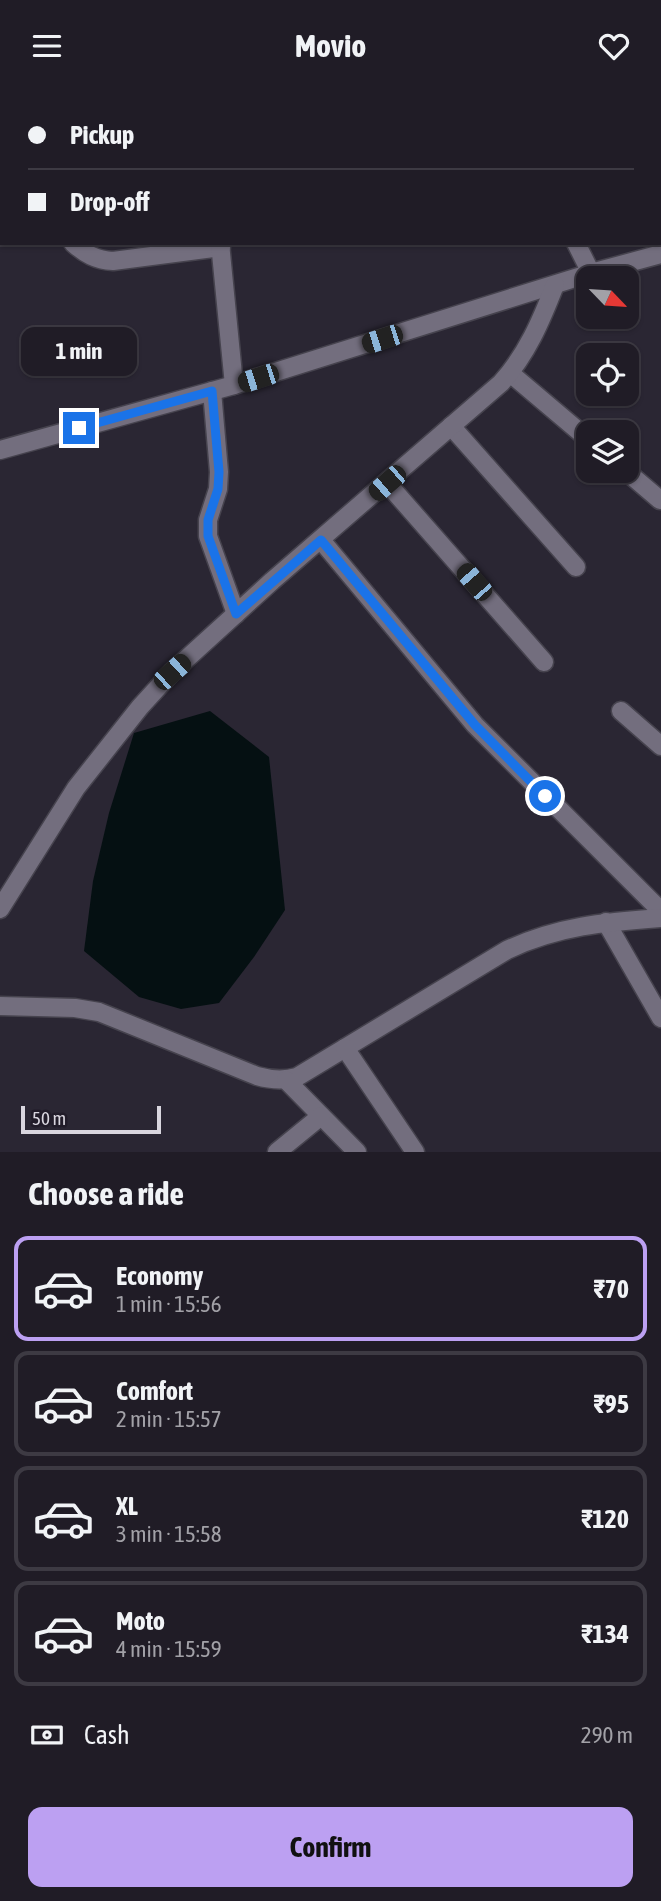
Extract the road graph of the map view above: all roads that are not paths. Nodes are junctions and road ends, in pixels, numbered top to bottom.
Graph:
1 (75, 245) edge
2 (220, 245) edge
3 (577, 245) edge
4 (658, 259) edge
5 (586, 266) edge
6 (626, 266) edge
7 (576, 278) edge
8 (555, 285) junction
9 (510, 373) junction
10 (234, 386) junction
11 (212, 391) junction
12 (452, 426) junction
13 (576, 429) edge
14 (0, 450) edge
15 (639, 482) edge
16 (387, 483) junction
17 (660, 500) edge
18 (321, 540) junction
19 (576, 567) dead end
20 (236, 614) junction
21 (544, 662) dead end
22 (621, 711) dead end
23 (661, 746) edge
24 (0, 909) edge
25 (661, 911) edge
26 (661, 918) edge
27 (606, 922) junction
28 (0, 1006) edge
29 (661, 1018) edge
30 (345, 1048) junction
31 (286, 1080) junction
32 (321, 1116) junction
33 (277, 1152) edge
34 (356, 1152) edge
35 (415, 1152) edge

1 - 2 street
2 - 10 street
3 - 5 street
4 - 6 street
7 - 8 street
8 - 9 street
8 - 10 street
9 - 12 street
9 - 13 street
10 - 11 street
11 - 14 street
11 - 20 street
12 - 16 street
12 - 19 street
15 - 17 street
16 - 18 street
16 - 21 street
18 - 20 street
18 - 25 street
20 - 24 street
22 - 23 street
26 - 27 street
27 - 29 street
27 - 30 street
28 - 31 street
30 - 31 street
30 - 35 street
31 - 32 street
32 - 33 street
32 - 34 street

